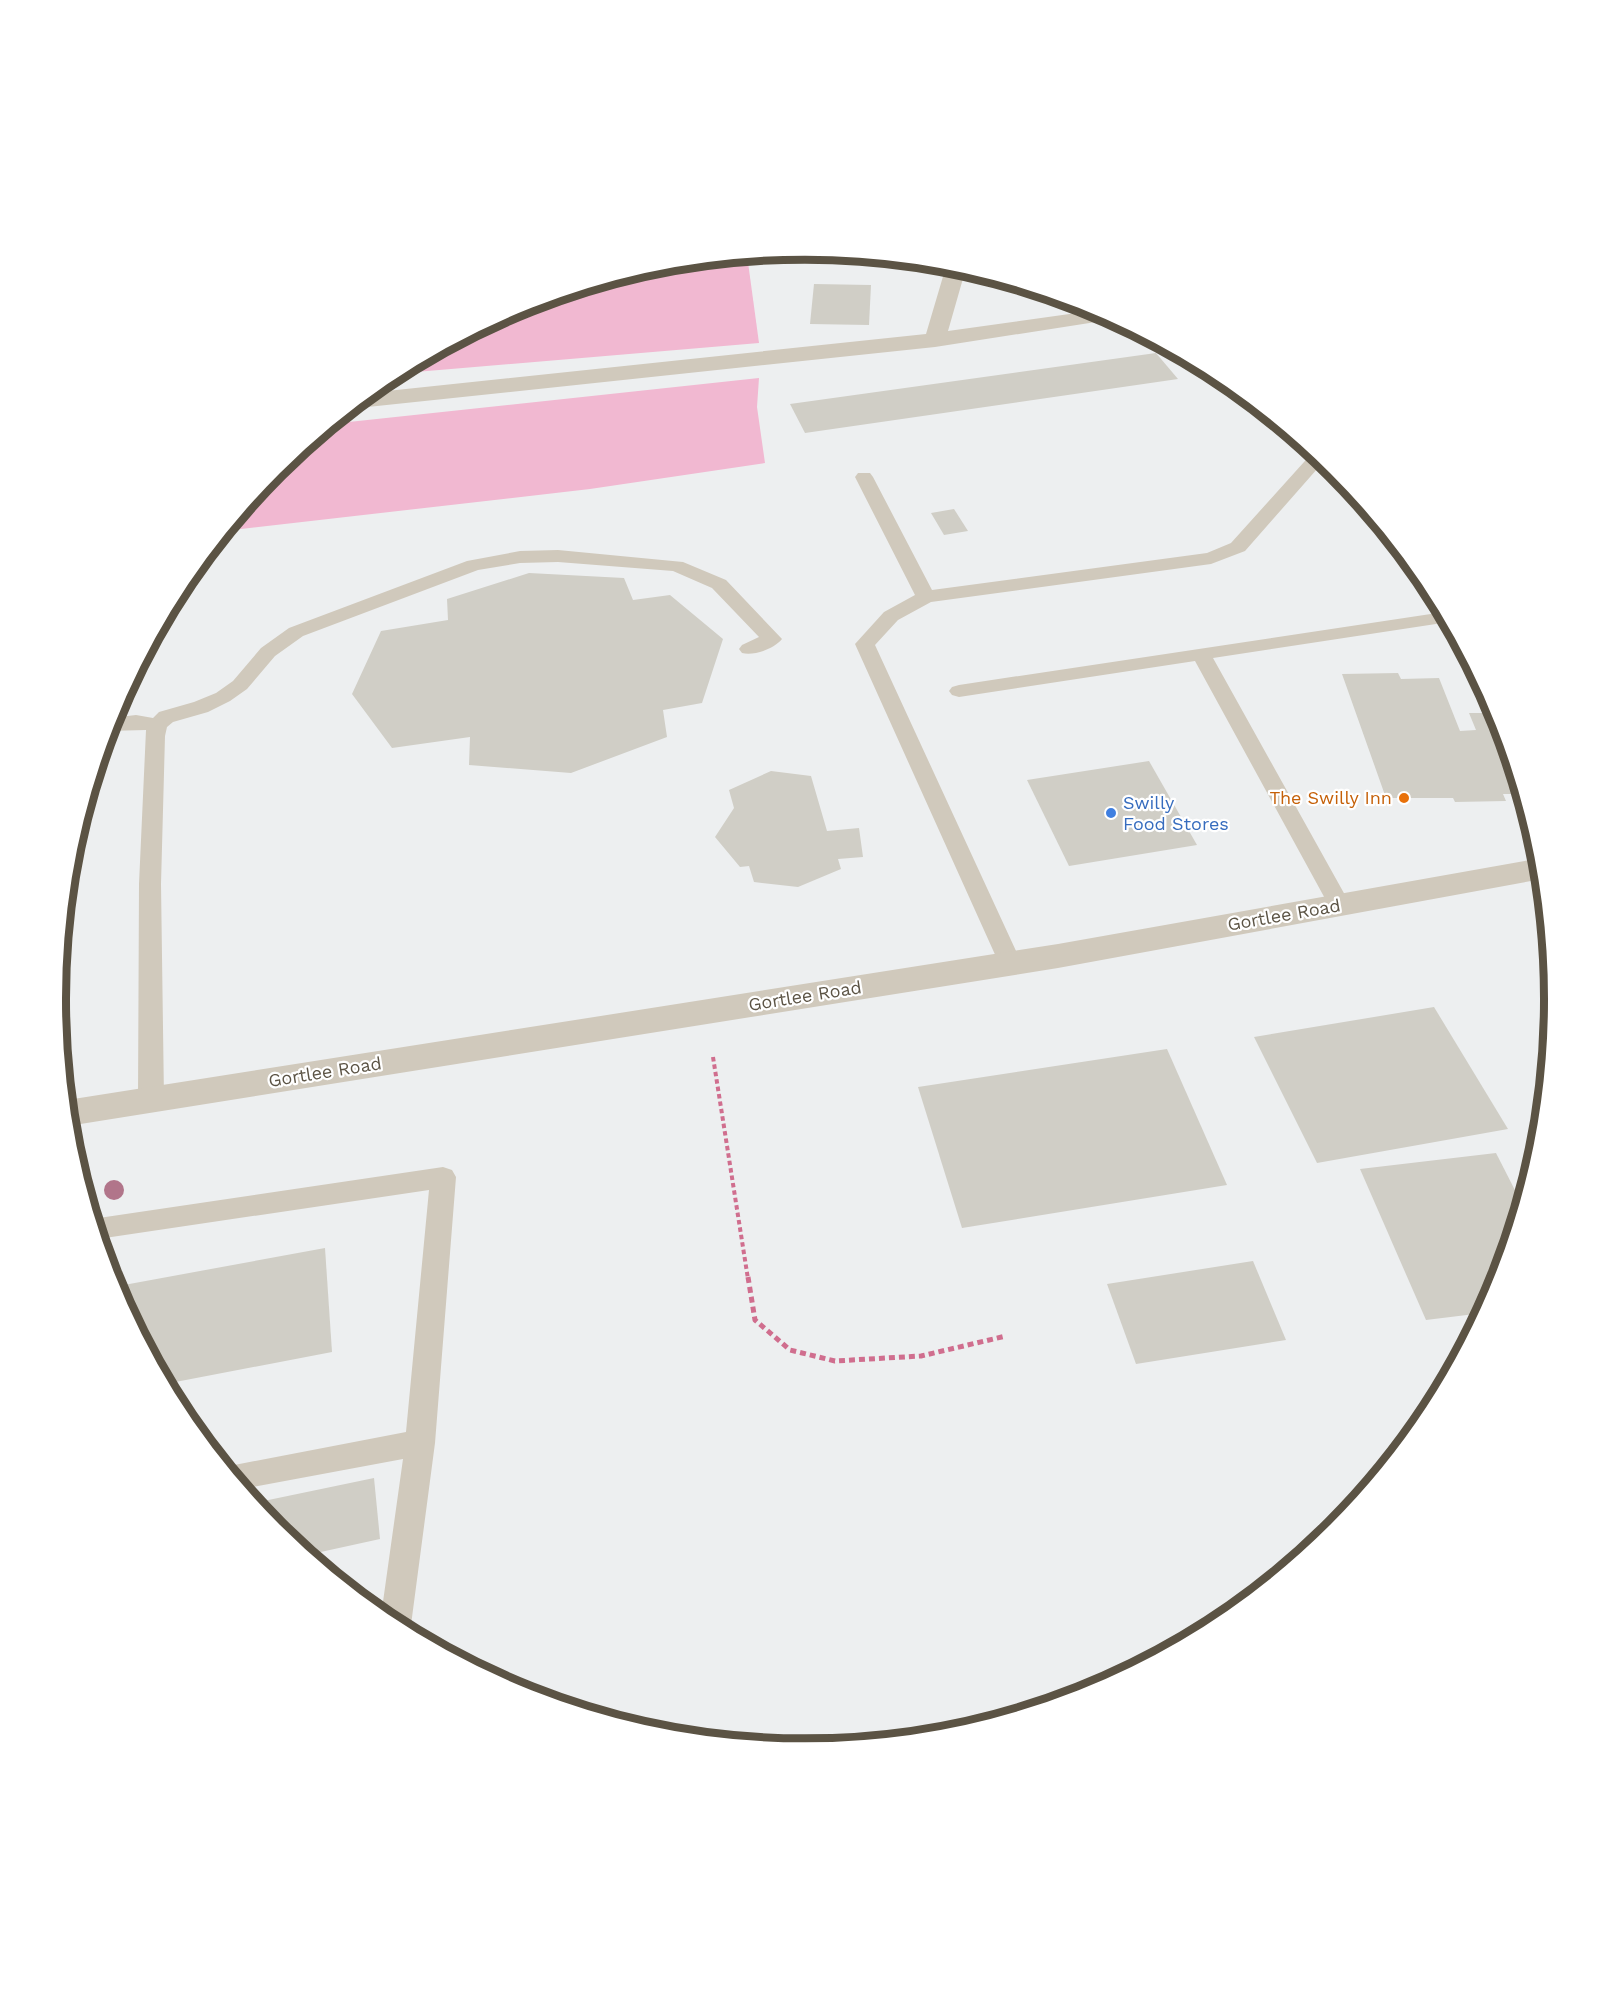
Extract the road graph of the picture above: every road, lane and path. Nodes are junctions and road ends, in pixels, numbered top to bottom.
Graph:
1 (953, 275) edge
2 (1091, 317) edge
3 (935, 340) junction
4 (374, 399) edge
5 (1313, 462) edge
6 (864, 477) dead end
7 (926, 597) junction
8 (1438, 618) edge
9 (749, 649) dead end
10 (1201, 654) junction
11 (959, 691) dead end
12 (119, 724) edge
13 (158, 725) junction
14 (1532, 870) edge
15 (1339, 904) junction
16 (1010, 964) junction
17 (705, 1012) junction
18 (151, 1099) junction
19 (75, 1112) edge
20 (102, 1228) edge
21 (1006, 1336) dead end
22 (420, 1443) junction
23 (240, 1475) edge
24 (396, 1615) edge

1 - 3 street
2 - 3 street
3 - 4 street
5 - 7 lane
6 - 7 lane
7 - 16 lane
8 - 10 lane
9 - 13 lane
10 - 11 lane
10 - 15 lane
12 - 13 lane
13 - 18 lane
14 - 15 street, Gortlee Road
15 - 16 street, Gortlee Road
16 - 17 street, Gortlee Road
17 - 18 street, Gortlee Road
17 - 21 path
18 - 19 street, Gortlee Road
20 - 22 lane
22 - 23 lane
22 - 24 lane

